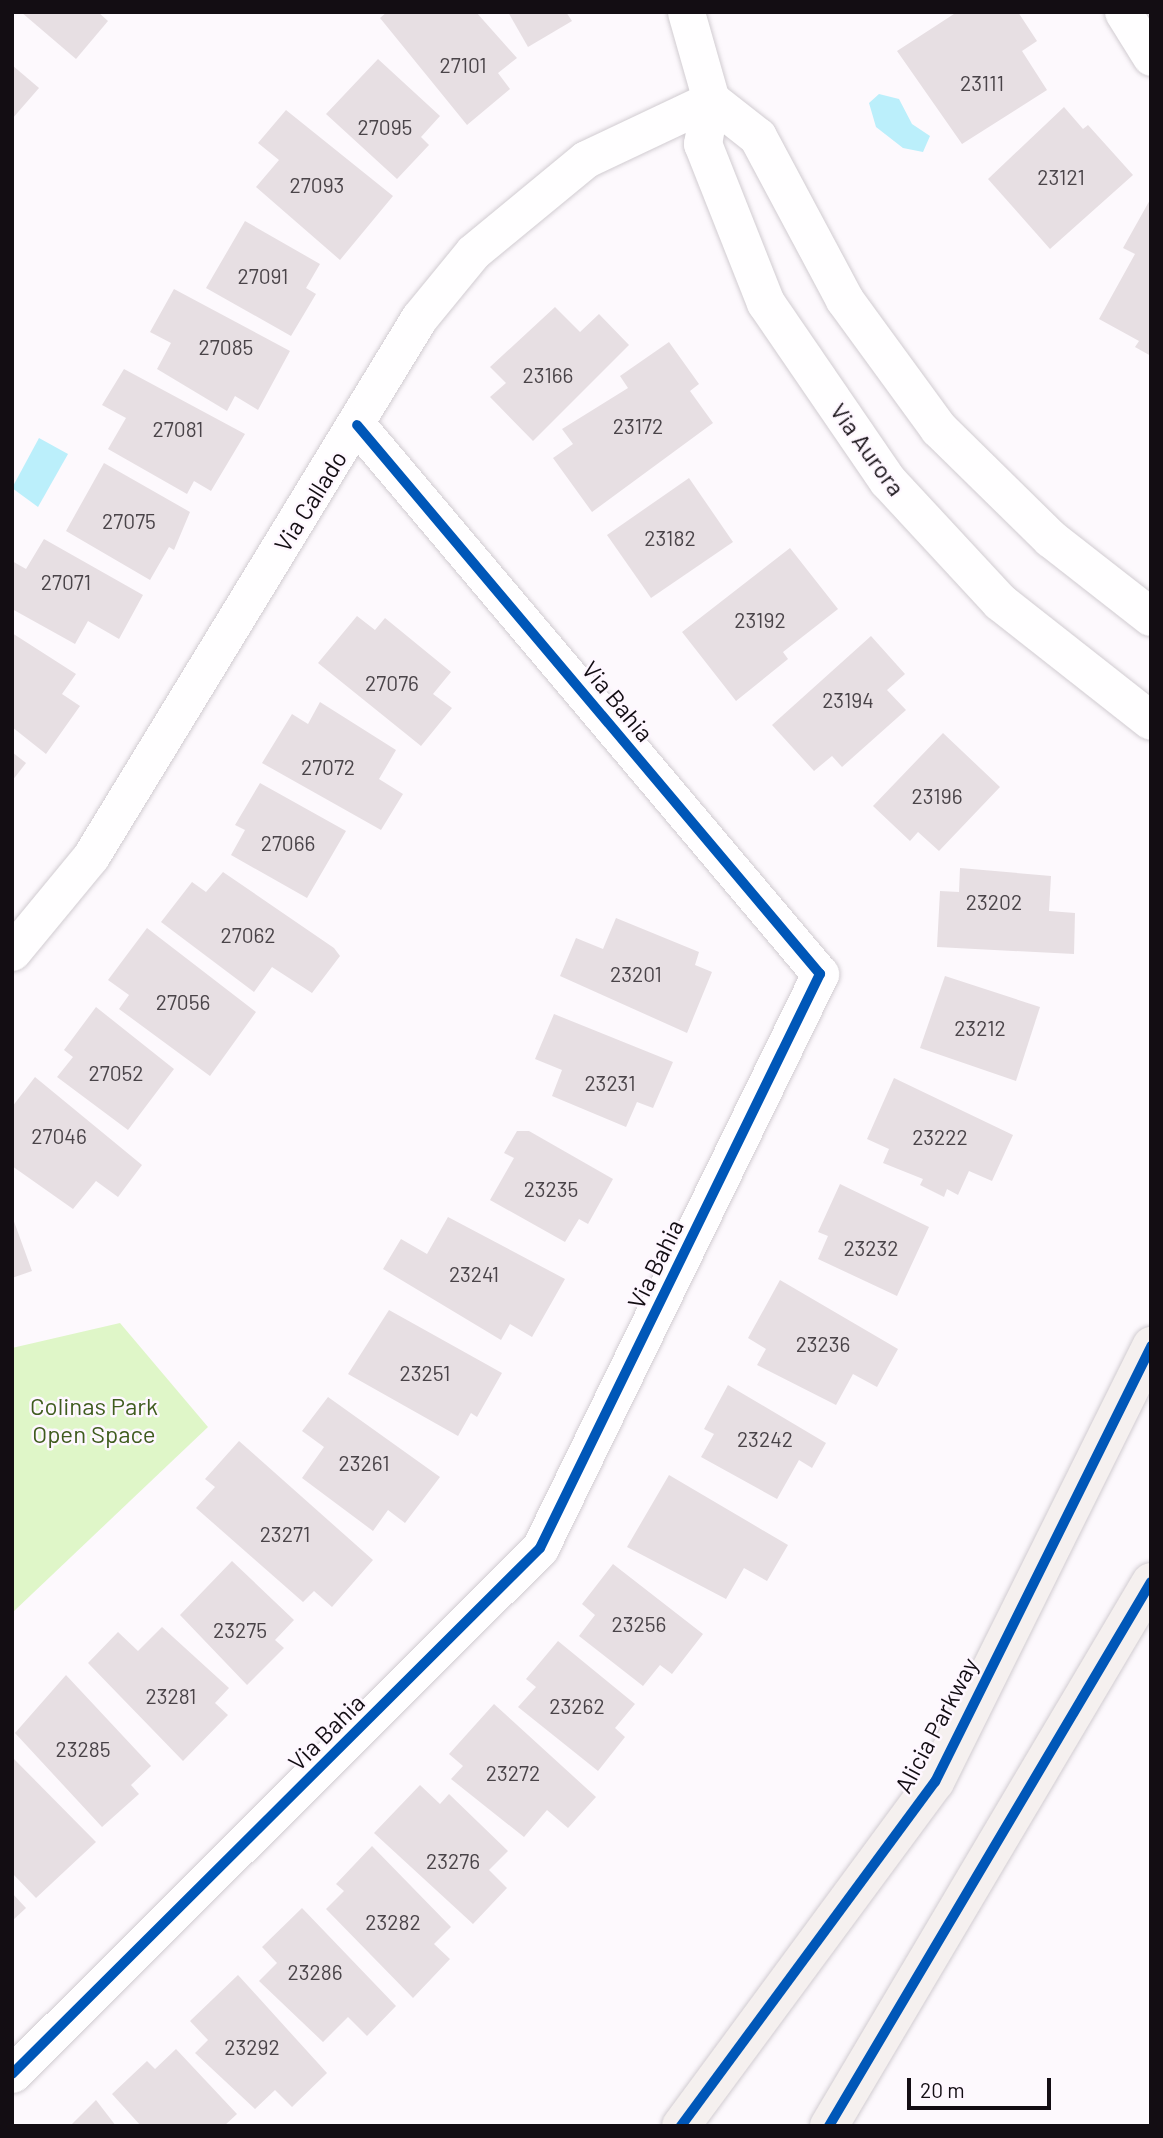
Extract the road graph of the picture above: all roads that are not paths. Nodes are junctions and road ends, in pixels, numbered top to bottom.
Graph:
1 (686, 12) edge
2 (1123, 12) edge
3 (1151, 57) edge
4 (711, 100) junction
5 (357, 425) junction
6 (1151, 617) edge
7 (1151, 721) edge
8 (12, 952) edge
9 (1151, 1346) edge
10 (1151, 1582) edge
11 (12, 2074) edge
12 (681, 2126) edge
13 (829, 2126) edge

1 - 4 street, Via Aurora
2 - 3 street
4 - 5 street, Via Callado
4 - 6 street
4 - 7 street, Via Aurora
5 - 8 street, Via Callado
5 - 11 street, Via Bahia
9 - 12 main road, Alicia Parkway
10 - 13 main road

